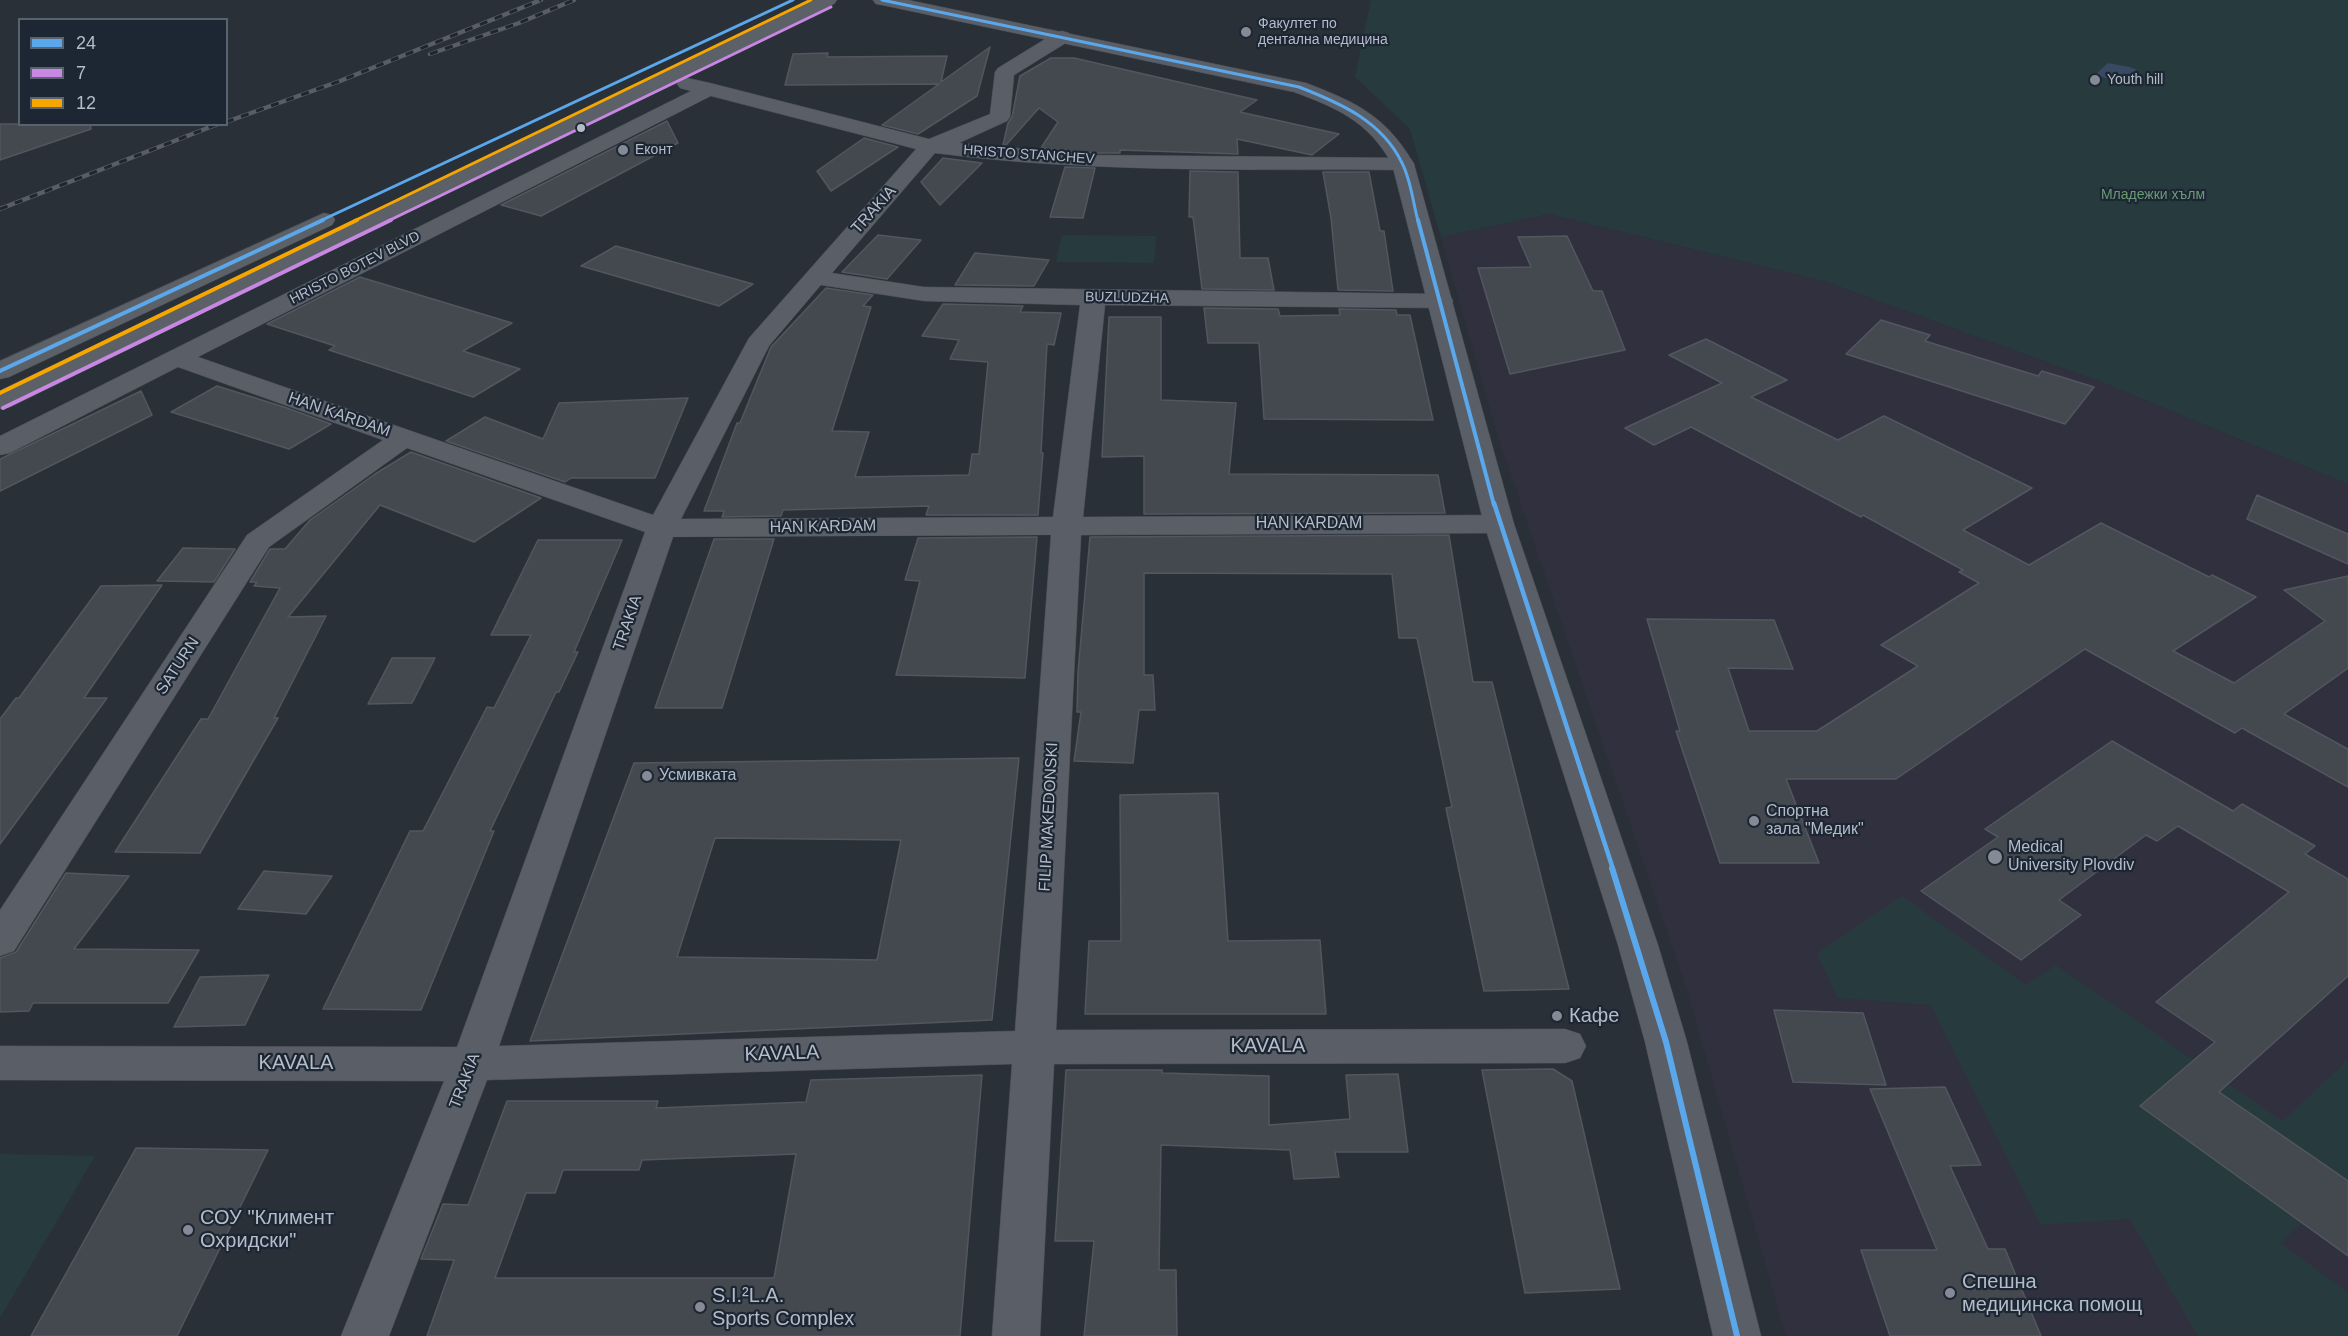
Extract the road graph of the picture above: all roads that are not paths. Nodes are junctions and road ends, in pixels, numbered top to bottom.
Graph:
1 (793, 0) edge
2 (828, 0) edge
3 (882, 0) edge
4 (1062, 37) junction
5 (665, 79) junction
6 (710, 90) junction
7 (930, 146) junction
8 (1403, 164) junction
9 (814, 277) junction
10 (1093, 298) junction
11 (1441, 301) junction
12 (176, 358) junction
13 (0, 371) edge
14 (0, 401) edge
15 (404, 438) junction
16 (0, 447) edge
17 (1499, 524) junction
18 (1067, 525) junction
19 (661, 528) junction
20 (0, 941) edge
21 (1564, 1046) dead end
22 (1035, 1047) junction
23 (0, 1063) edge
24 (472, 1064) junction
25 (365, 1336) edge
26 (1016, 1336) edge
27 (1737, 1336) edge

1 - 13 main road
2 - 5 main road, HRISTO BOTEV BLVD
3 - 4 street
4 - 7 street, TRAKIA
4 - 8 street
5 - 6 street, HRISTO STANCHEV
5 - 14 main road, HRISTO BOTEV BLVD
6 - 7 street, HRISTO STANCHEV
6 - 12 street, HRISTO BOTEV BLVD
7 - 8 street, HRISTO STANCHEV
7 - 9 street, TRAKIA
8 - 11 street
9 - 10 street, BUZLUDZHA
9 - 19 street, TRAKIA
10 - 11 street, BUZLUDZHA
10 - 18 street, FILIP MAKEDONSKI
11 - 17 street
12 - 15 street, HAN KARDAM
12 - 16 street, HRISTO BOTEV BLVD
15 - 19 street, HAN KARDAM
15 - 20 street, SATURN
17 - 18 street, HAN KARDAM
17 - 27 street
18 - 19 street, HAN KARDAM
18 - 22 street, FILIP MAKEDONSKI
19 - 24 street, TRAKIA
21 - 22 street, KAVALA
22 - 24 street, KAVALA
22 - 26 street, FILIP MAKEDONSKI
23 - 24 street, KAVALA
24 - 25 street, TRAKIA

